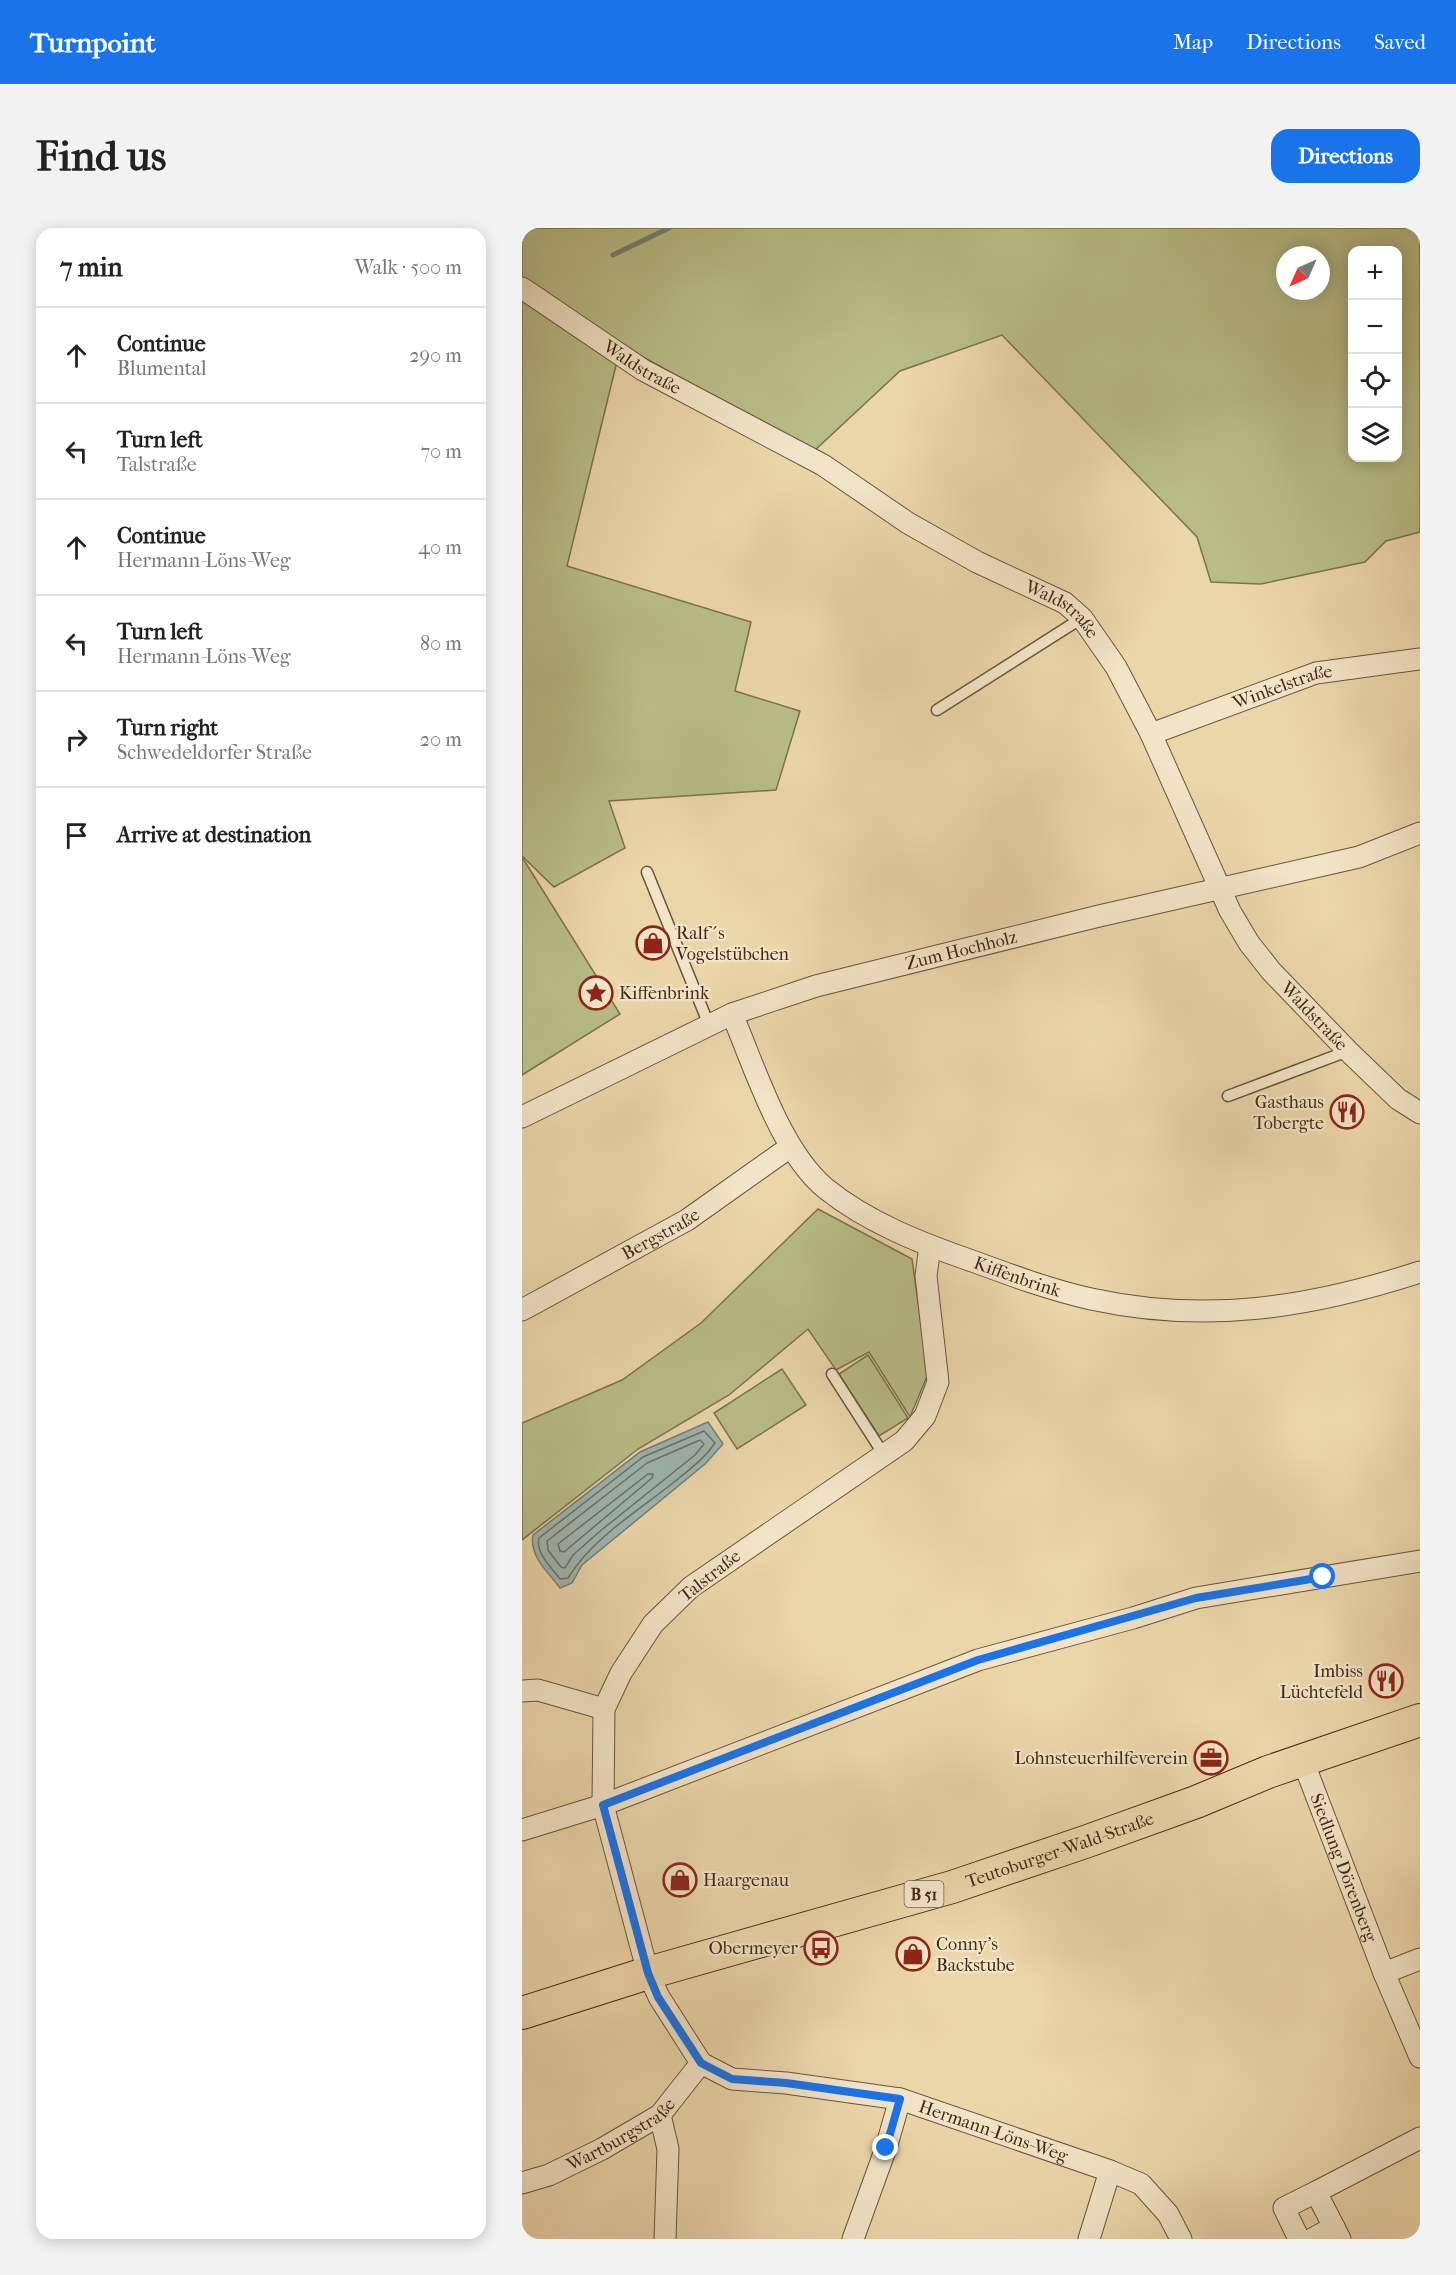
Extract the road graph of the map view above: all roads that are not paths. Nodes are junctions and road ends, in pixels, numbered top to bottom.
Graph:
1 (522, 288) edge
2 (1082, 618) junction
3 (1420, 659) edge
4 (937, 710) dead end
5 (1151, 734) junction
6 (1420, 833) edge
7 (647, 872) dead end
8 (1220, 888) junction
9 (732, 1014) junction
10 (709, 1025) junction
11 (1348, 1051) junction
12 (1228, 1096) dead end
13 (1420, 1113) edge
14 (522, 1117) edge
15 (790, 1147) junction
16 (930, 1246) junction
17 (1420, 1272) edge
18 (522, 1310) edge
19 (832, 1374) dead end
20 (884, 1455) junction
21 (1420, 1561) edge
22 (522, 1691) edge
23 (604, 1709) junction
24 (1420, 1720) edge
25 (1303, 1761) junction
26 (603, 1805) junction
27 (522, 1830) edge
28 (1420, 1959) edge
29 (648, 1973) junction
30 (1384, 1973) junction
31 (522, 2013) edge
32 (1420, 2057) edge
33 (701, 2063) junction
34 (900, 2099) junction
35 (660, 2115) junction
36 (1420, 2138) edge
37 (1110, 2171) junction
38 (522, 2183) edge
39 (1316, 2192) junction
40 (1337, 2233) edge
41 (664, 2239) edge
42 (853, 2239) edge
43 (1089, 2239) edge
44 (1182, 2239) edge
45 (1299, 2239) edge
46 (1312, 2239) edge

1 - 2 street, Waldstraße
2 - 4 lane
2 - 5 street, Waldstraße
3 - 5 street, Winkelstraße
5 - 8 street, Waldstraße
6 - 8 street, Zum Hochholz
7 - 10 lane
8 - 9 street, Zum Hochholz
8 - 11 street, Waldstraße
9 - 10 street, Zum Hochholz
9 - 15 street, Kiffenbrink
10 - 14 street, Zum Hochholz
11 - 12 lane
11 - 13 street, Waldstraße
15 - 16 street, Kiffenbrink
15 - 18 street, Bergstraße
16 - 17 street, Kiffenbrink
16 - 20 street, Talstraße
19 - 20 lane
20 - 23 street, Talstraße
21 - 26 street
22 - 23 street
23 - 26 street, Talstraße
24 - 25 main road, Teutoburger-Wald-Straße / B 51
25 - 29 main road, Teutoburger-Wald-Straße / B 51
25 - 30 street, Siedlung Dörenberg
26 - 27 street
26 - 29 street, Talstraße
28 - 30 street
29 - 31 main road, Teutoburger-Wald-Straße / B 51
29 - 33 street, Hermann-Löns-Weg
30 - 32 street, Siedlung Dörenberg
33 - 34 street, Hermann-Löns-Weg
33 - 35 street, Wartburgstraße
34 - 37 street, Hermann-Löns-Weg
34 - 42 street
35 - 38 street, Wartburgstraße
35 - 41 street
36 - 39 street
37 - 43 street
37 - 44 street, Hermann-Löns-Weg
39 - 40 street
39 - 45 street
40 - 46 street

